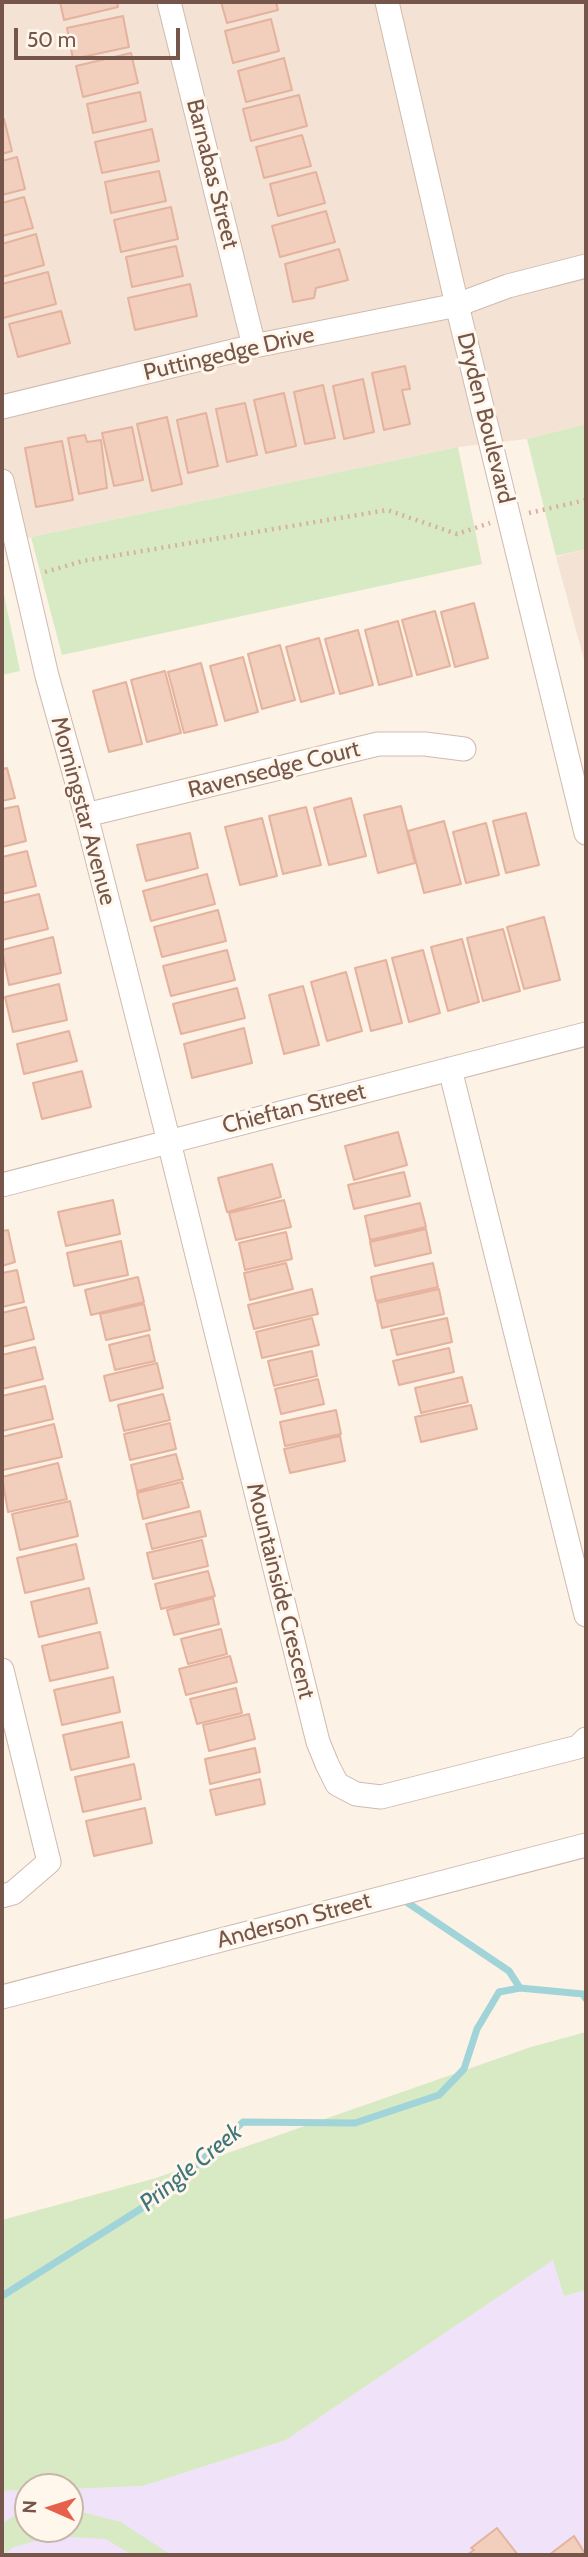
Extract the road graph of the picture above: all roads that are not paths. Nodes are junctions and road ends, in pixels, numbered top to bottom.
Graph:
1 (169, 2) edge
2 (387, 2) edge
3 (586, 266) edge
4 (457, 305) junction
5 (254, 346) junction
6 (2, 407) edge
7 (2, 481) edge
8 (464, 749) dead end
9 (86, 815) junction
10 (586, 834) edge
11 (586, 1034) edge
12 (450, 1069) junction
13 (169, 1142) junction
14 (2, 1185) edge
15 (586, 1615) edge
16 (2, 1670) edge
17 (586, 1739) edge
18 (586, 1845) edge
19 (2, 1896) edge
20 (2, 1997) edge

1 - 5 street, Barnabas Street
2 - 4 street, Dryden Boulevard
3 - 4 street, Puttingedge Drive
4 - 5 street, Puttingedge Drive
4 - 10 street, Dryden Boulevard
5 - 6 street, Puttingedge Drive
7 - 9 street, Morningstar Avenue
8 - 9 street, Ravensedge Court
9 - 13 street, Morningstar Avenue
11 - 12 street, Chieftan Street
12 - 13 street, Chieftan Street
12 - 15 street
13 - 14 street, Chieftan Street
13 - 17 street, Mountainside Crescent
16 - 19 street
18 - 20 street, Anderson Street

